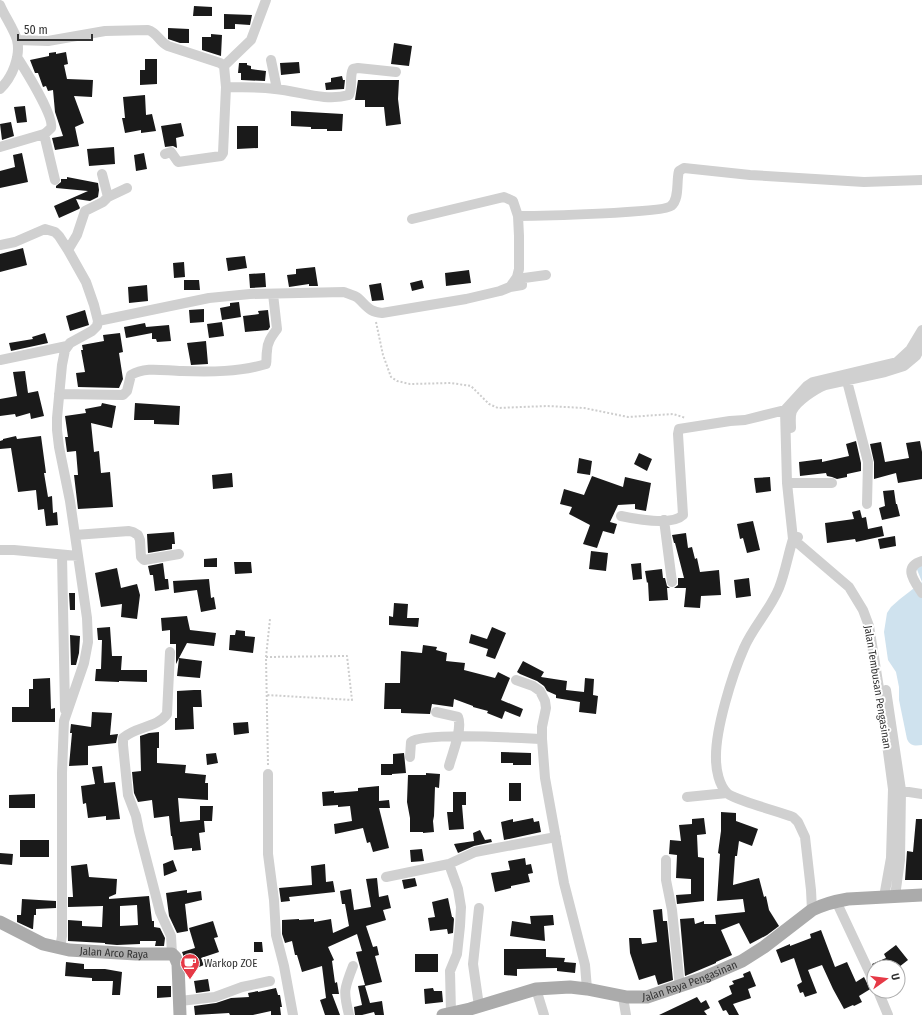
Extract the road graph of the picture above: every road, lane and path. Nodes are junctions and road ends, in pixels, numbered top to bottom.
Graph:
1 (266, 0) edge
2 (0, 5) edge
3 (17, 40) junction
4 (17, 57) junction
5 (271, 60) dead end
6 (224, 66) junction
7 (396, 72) dead end
8 (226, 87) junction
9 (0, 89) edge
10 (277, 89) junction
11 (44, 134) junction
12 (0, 147) edge
13 (165, 154) dead end
14 (102, 174) dead end
15 (55, 180) dead end
16 (922, 180) edge
17 (127, 188) dead end
18 (108, 197) junction
19 (518, 216) junction
20 (412, 219) dead end
21 (0, 245) edge
22 (68, 250) junction
23 (546, 275) dead end
24 (510, 287) junction
25 (273, 294) junction
26 (374, 312) junction
27 (98, 321) junction
28 (922, 330) edge
29 (922, 344) edge
30 (67, 346) junction
31 (913, 353) junction
32 (0, 360) edge
33 (884, 369) junction
34 (834, 380) junction
35 (847, 381) junction
36 (59, 394) junction
37 (788, 410) junction
38 (708, 424) junction
39 (790, 483) junction
40 (832, 483) dead end
41 (867, 504) dead end
42 (621, 516) dead end
43 (664, 520) junction
44 (75, 535) junction
45 (796, 538) junction
46 (0, 550) edge
47 (180, 554) dead end
48 (62, 555) junction
49 (78, 556) junction
50 (922, 561) edge
51 (672, 582) dead end
52 (922, 593) edge
53 (270, 619) dead end
54 (170, 652) dead end
55 (266, 657) junction
56 (516, 680) dead end
57 (267, 695) junction
58 (436, 712) dead end
59 (65, 716) junction
60 (458, 736) junction
61 (542, 739) junction
62 (410, 757) dead end
63 (449, 766) dead end
64 (268, 774) joint
65 (897, 790) junction
66 (727, 793) junction
67 (922, 794) edge
68 (687, 796) dead end
69 (556, 836) junction
70 (666, 860) dead end
71 (449, 864) junction
72 (386, 878) dead end
73 (922, 895) edge
74 (890, 896) junction
75 (836, 901) junction
76 (479, 908) dead end
77 (812, 910) junction
78 (0, 922) edge
79 (60, 948) junction
80 (172, 954) junction
81 (866, 965) edge
82 (353, 966) dead end
83 (270, 981) dead end
84 (680, 987) junction
85 (536, 989) junction
86 (587, 989) junction
87 (623, 996) junction
88 (881, 999) edge
89 (180, 1000) junction
90 (479, 1006) junction
91 (447, 1014) edge
92 (180, 1015) edge
93 (293, 1015) edge
94 (349, 1015) edge
95 (544, 1015) edge
96 (626, 1015) edge
97 (888, 1015) edge

1 - 6 street
2 - 3 street
3 - 4 street
3 - 6 street
4 - 9 street
4 - 11 street
5 - 10 street
6 - 8 street
7 - 10 street
8 - 10 street
8 - 13 street
11 - 12 street
11 - 15 street
14 - 18 street
16 - 19 street
17 - 18 street
18 - 22 street
19 - 20 street
19 - 24 street
21 - 22 street
22 - 27 street
23 - 24 street
24 - 26 street
25 - 26 street
25 - 27 street
25 - 36 street
26 - 38 path
27 - 30 street
28 - 31 street
29 - 31 street
30 - 32 street
30 - 36 street
31 - 33 street
33 - 34 street
33 - 35 street
34 - 35 street
34 - 37 street
35 - 41 street
36 - 44 street
37 - 38 street
37 - 39 street
38 - 43 street
39 - 40 street
39 - 45 street
42 - 43 street
43 - 51 street
44 - 47 street
44 - 49 street
45 - 65 street, Jalan Tembusan Pengasinan
45 - 66 street
46 - 48 street
48 - 49 street
48 - 59 street
49 - 59 street
50 - 52 street
53 - 55 path
54 - 80 street
55 - 57 path
55 - 57 path
56 - 61 street
57 - 64 path
58 - 60 street
59 - 79 street
60 - 61 street
60 - 62 street
60 - 63 street
61 - 69 street
64 - 93 street
65 - 67 street
65 - 74 street, Jalan Tembusan Pengasinan
66 - 68 street
66 - 77 street
69 - 71 street
69 - 86 street
70 - 84 street
71 - 72 street
71 - 91 street
73 - 74 main road, Jalan Raya Pengasinan
74 - 75 main road, Jalan Raya Pengasinan
75 - 77 main road, Jalan Raya Pengasinan
75 - 81 street
76 - 90 street
77 - 84 main road, Jalan Raya Pengasinan
78 - 79 main road, Jalan Arco Raya
79 - 80 main road, Jalan Arco Raya
80 - 89 main road
82 - 94 street
83 - 89 street
84 - 87 main road, Jalan Raya Pengasinan
85 - 86 main road, Jalan Raya Pengasinan
85 - 90 main road, Jalan Raya Pengasinan
85 - 95 street
86 - 87 main road, Jalan Raya Pengasinan
87 - 96 street
88 - 97 street
89 - 92 main road
90 - 91 main road, Jalan Raya Pengasinan

